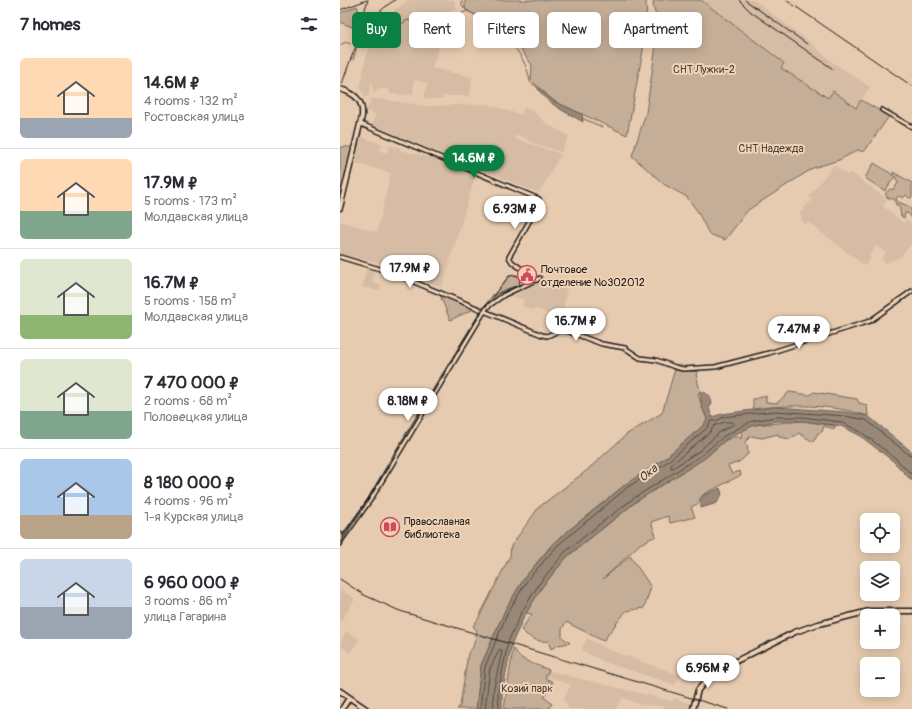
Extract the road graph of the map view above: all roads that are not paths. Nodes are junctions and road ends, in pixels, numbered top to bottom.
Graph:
1 (340, 89) edge
2 (882, 110) dead end
3 (361, 124) junction
4 (912, 128) edge
5 (340, 208) edge
6 (340, 257) edge
7 (912, 291) edge
8 (485, 310) junction
9 (340, 535) edge
10 (341, 542) edge
11 (912, 611) edge
12 (340, 691) edge
13 (349, 698) junction
14 (342, 709) edge
15 (366, 709) edge
16 (693, 709) edge

1 - 3 main road, bridge
2 - 4 street
3 - 5 main road
3 - 8 street
6 - 8 street
7 - 8 street
8 - 10 street
9 - 10 main road
11 - 16 main road
12 - 13 main road
13 - 14 main road
13 - 15 main road

